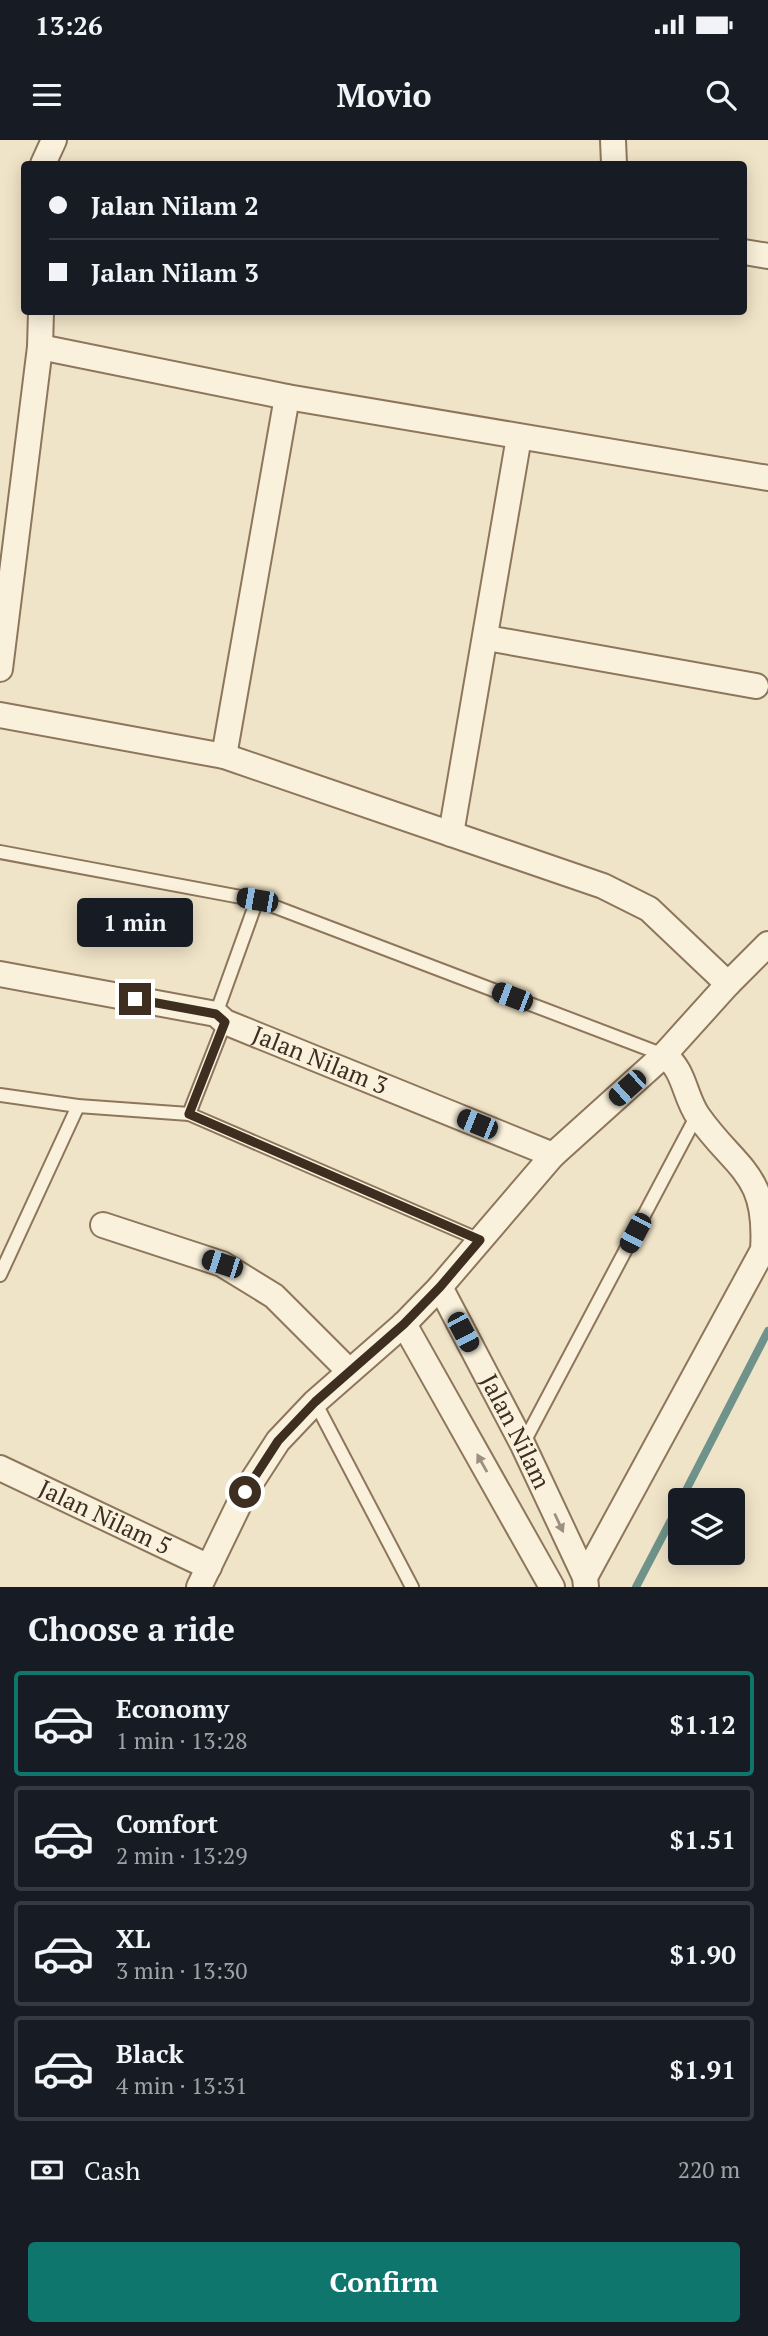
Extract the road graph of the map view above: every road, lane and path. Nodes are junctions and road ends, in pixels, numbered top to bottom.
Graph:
1 (54, 140) edge
2 (612, 140) edge
3 (44, 161) edge
4 (614, 161) edge
5 (747, 252) edge
6 (768, 256) edge
7 (41, 315) edge
8 (40, 347) junction
9 (287, 397) junction
10 (519, 437) junction
11 (768, 478) edge
12 (487, 638) junction
13 (0, 669) edge
14 (756, 686) dead end
15 (0, 715) edge
16 (224, 756) junction
17 (451, 834) junction
18 (0, 852) edge
19 (257, 900) junction
20 (765, 951) edge
21 (0, 974) edge
22 (728, 984) junction
23 (221, 1018) junction
24 (664, 1055) junction
25 (0, 1095) edge
26 (78, 1106) junction
27 (189, 1114) junction
28 (697, 1115) junction
29 (553, 1155) junction
30 (103, 1225) dead end
31 (480, 1240) junction
32 (0, 1275) edge
33 (440, 1287) junction
34 (404, 1324) junction
35 (349, 1371) junction
36 (315, 1402) junction
37 (523, 1445) junction
38 (0, 1468) edge
39 (204, 1577) edge
40 (585, 1582) edge
41 (412, 1587) edge
42 (552, 1587) edge

1 - 3 street
2 - 4 street
5 - 6 street
7 - 8 street
8 - 9 street
8 - 13 street
9 - 10 street
9 - 16 street
10 - 11 street
10 - 12 street
12 - 14 street
12 - 17 street
15 - 16 street
16 - 17 street
17 - 22 street
18 - 19 lane
19 - 23 lane
19 - 24 lane
20 - 22 street
21 - 23 street, Jalan Nilam 3
22 - 24 street
23 - 27 lane
23 - 29 street, Jalan Nilam 3
24 - 28 street
24 - 29 street
25 - 26 lane
26 - 27 lane
26 - 32 lane
27 - 31 lane
28 - 37 lane
28 - 40 street
29 - 31 street
30 - 35 street
31 - 33 street
33 - 34 street
33 - 37 street, Jalan Nilam
34 - 35 street
42 -> 34 street, Jalan Nilam
35 - 36 street
36 - 39 street
36 - 41 lane
37 -> 40 street, Jalan Nilam
38 - 39 street, Jalan Nilam 5

